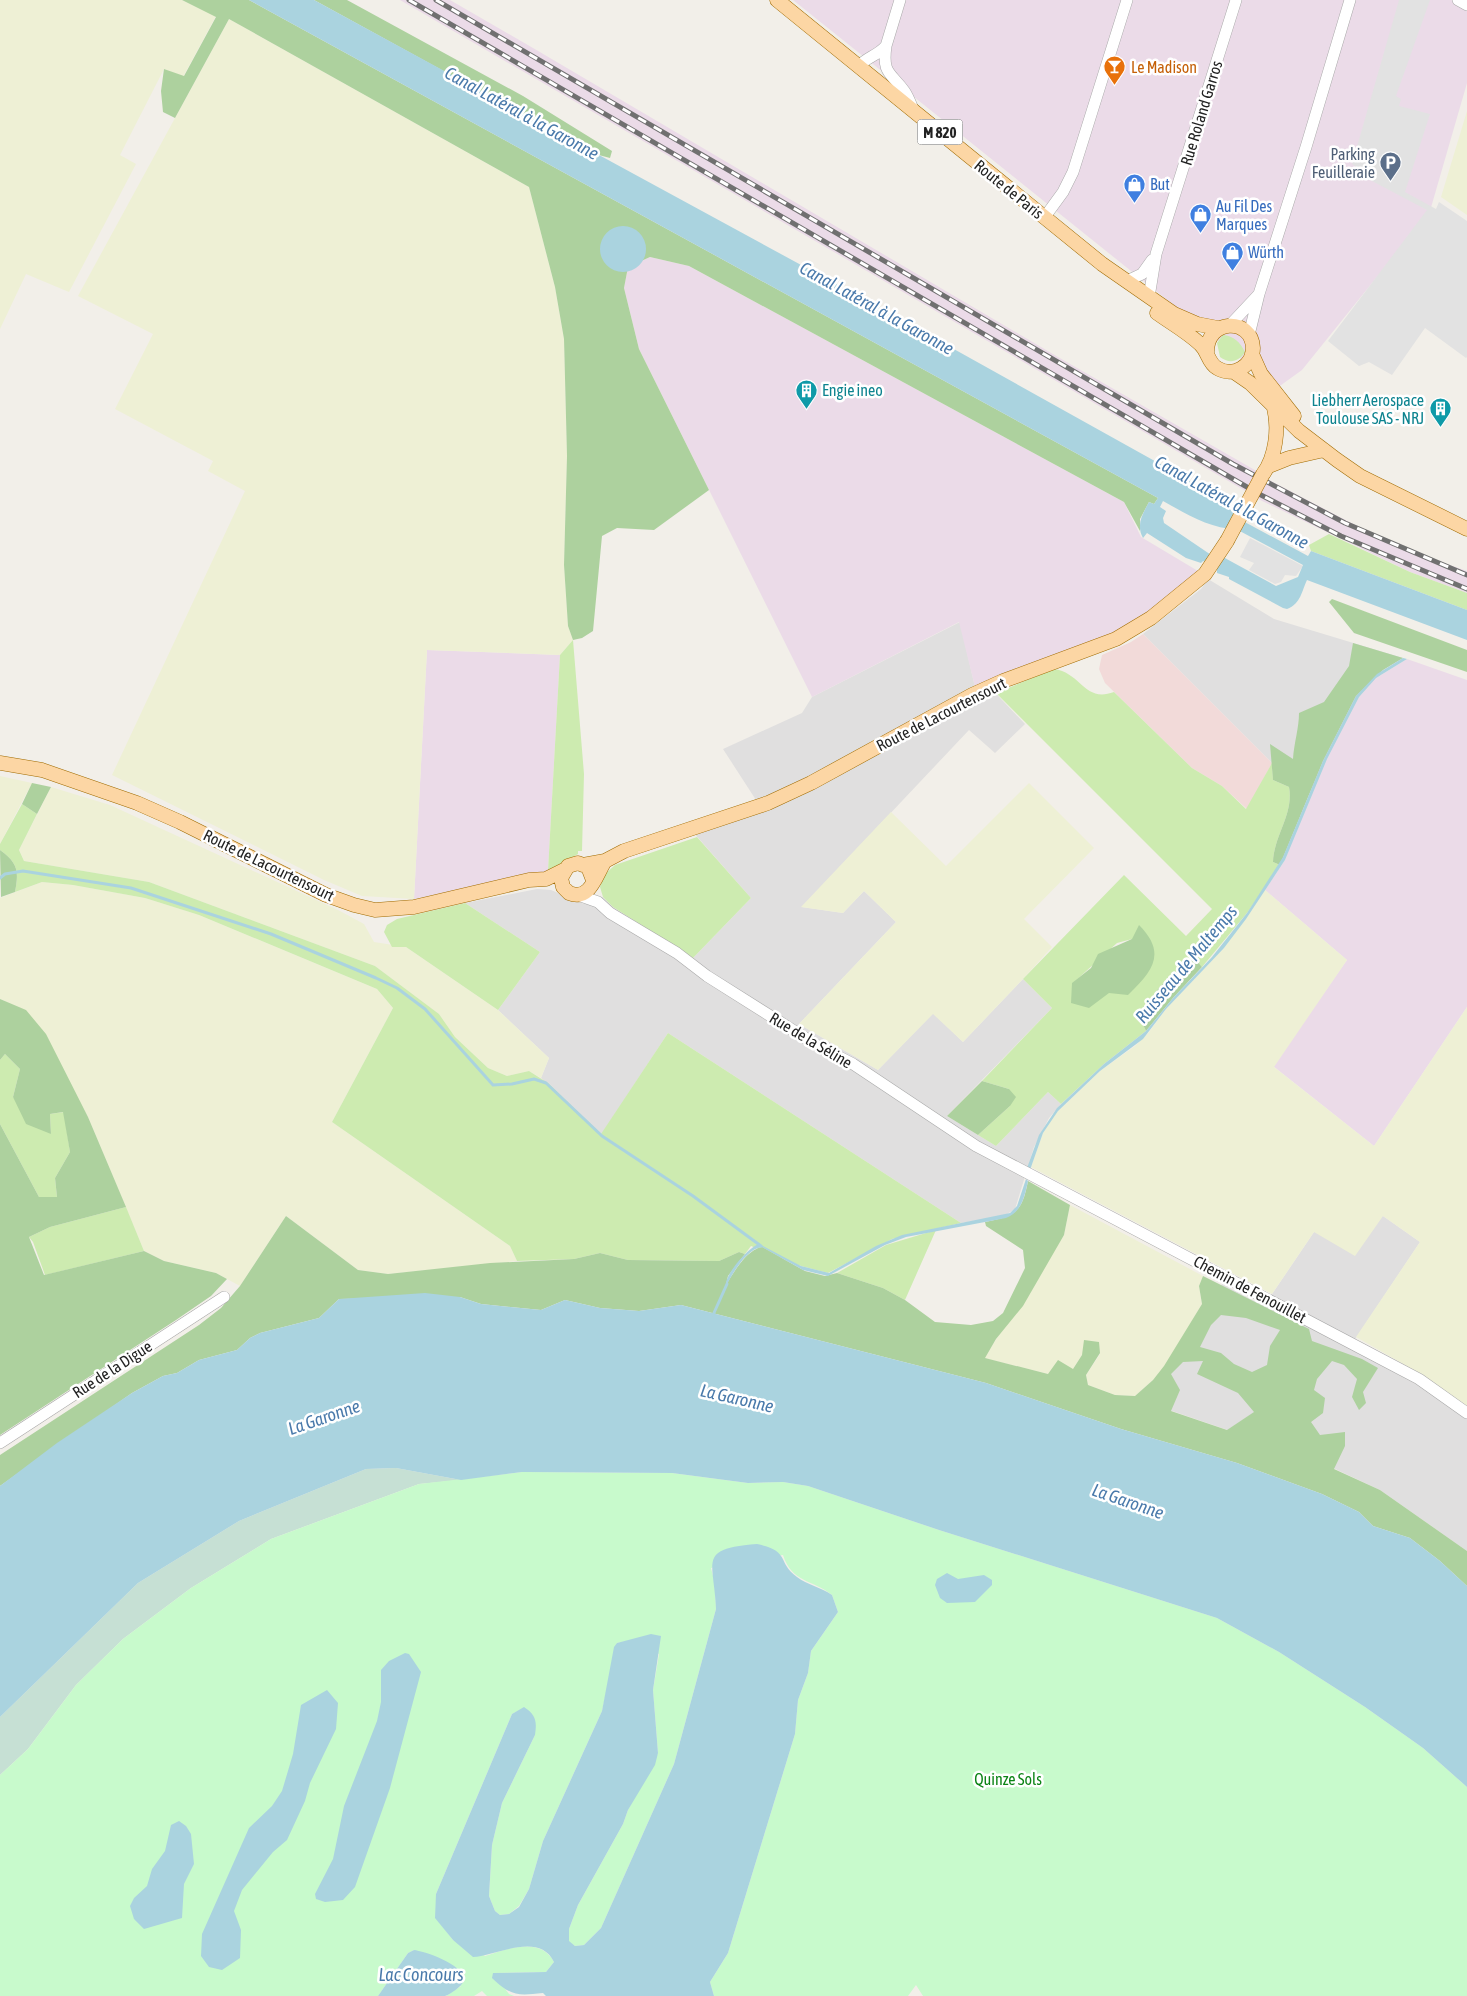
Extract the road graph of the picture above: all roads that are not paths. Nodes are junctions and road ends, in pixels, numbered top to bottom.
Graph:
1 (778, 0) edge
2 (900, 0) edge
3 (1127, 0) edge
4 (1236, 0) edge
5 (1350, 0) edge
6 (1458, 0) edge
7 (1467, 5) edge
8 (886, 46) junction
9 (859, 66) junction
10 (915, 112) junction
11 (1044, 218) junction
12 (1156, 254) junction
13 (1102, 264) junction
14 (1126, 281) junction
15 (1259, 294) junction
16 (1149, 297) junction
17 (1224, 327) junction
18 (1249, 336) junction
19 (1206, 352) junction
20 (1252, 354) junction
21 (1234, 372) junction
22 (1274, 408) junction
23 (1324, 450) junction
24 (1266, 470) junction
25 (1383, 486) junction
26 (1467, 529) edge
27 (0, 763) edge
28 (605, 861) junction
29 (583, 865) junction
30 (564, 870) junction
31 (546, 879) junction
32 (593, 882) junction
33 (572, 893) junction
34 (598, 902) junction
35 (1027, 1174) joint
36 (224, 1297) dead end
37 (1467, 1413) edge
38 (0, 1443) edge

1 - 9 main road, Route de Paris / M 820
2 - 8 street
3 - 11 street
4 - 12 street, Rue Roland Garros
5 - 15 street
6 - 7 street
8 - 9 street
8 - 10 street
9 - 10 main road, Route de Paris / M 820
10 - 11 main road, Route de Paris / M 820
11 - 13 main road, Route de Paris / M 820
12 - 14 street, Rue Roland Garros
12 - 16 street, Rue Roland Garros
13 - 14 main road, Route de Paris / M 820
13 - 19 main road, Route de Paris / M 820
14 - 16 main road, Route de Paris / M 820
15 - 17 street
15 - 18 street
16 - 17 main road, Route de Paris / M 820
17 - 18 main road, Route de Paris / M 820
17 - 19 main road
18 - 20 main road, Route de Paris / M 820
19 - 21 main road, Route de Paris / M 820
20 - 21 main road
20 - 25 main road, Route de Paris / M 820
21 - 22 main road, Route de Paris / M 820
22 - 23 main road, Route de Paris / M 820
22 - 24 main road, Route de Lacourtensourt
23 - 24 main road
23 - 25 main road, Route de Paris / M 820
24 - 28 main road, Route de Lacourtensourt, bridge
25 - 26 main road, Route de Paris / M 820
27 - 31 main road, Route de Lacourtensourt
28 - 29 main road, Route de Lacourtensourt
28 - 32 main road
29 - 30 main road, Route de Lacourtensourt
29 - 32 main road
30 - 31 main road, Route de Lacourtensourt
30 - 33 main road
31 - 33 main road
32 - 33 main road
32 - 34 street
33 - 34 street, Rue de la Séline
34 - 35 street, Rue de la Séline
35 - 37 street, Chemin de Fenouillet
36 - 38 street, Rue de la Digue

